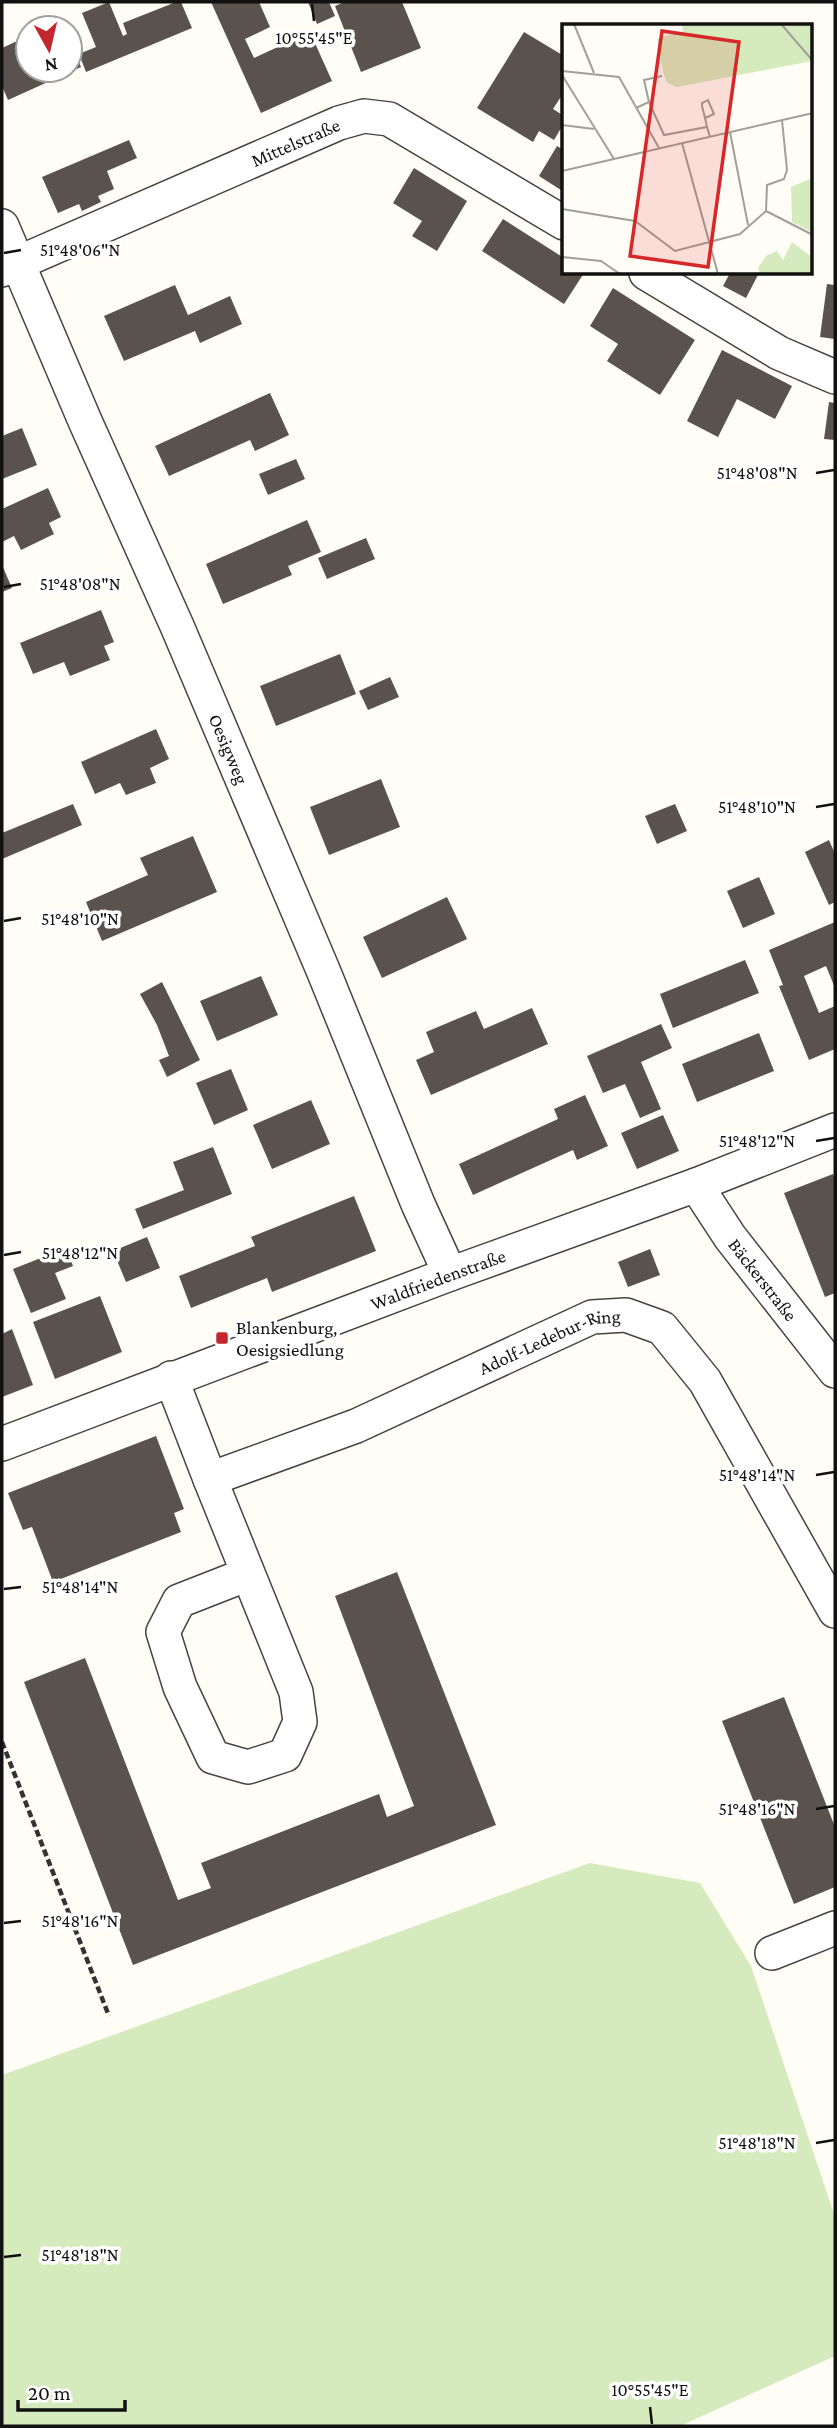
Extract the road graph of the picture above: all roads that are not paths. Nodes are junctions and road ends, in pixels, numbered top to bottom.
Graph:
1 (562, 222) edge
2 (2, 226) edge
3 (10, 267) edge
4 (649, 275) edge
5 (835, 377) edge
6 (835, 1130) edge
7 (696, 1185) junction
8 (450, 1274) junction
9 (835, 1371) edge
10 (171, 1378) junction
11 (2, 1444) edge
12 (210, 1479) junction
13 (248, 1574) junction
14 (835, 1611) edge
15 (835, 1928) edge
16 (772, 1953) dead end

1 - 3 street, Mittelstraße
2 - 3 street, Oesigweg
3 - 8 street, Oesigweg
4 - 5 street
6 - 7 street, Waldfriedenstraße
7 - 8 street, Waldfriedenstraße
7 - 9 street, Bäckerstraße
8 - 10 street, Waldfriedenstraße
10 - 11 street, Waldfriedenstraße
10 - 12 street
12 - 13 street
12 - 14 street, Adolf-Ledebur-Ring
13 - 13 street
15 - 16 street

